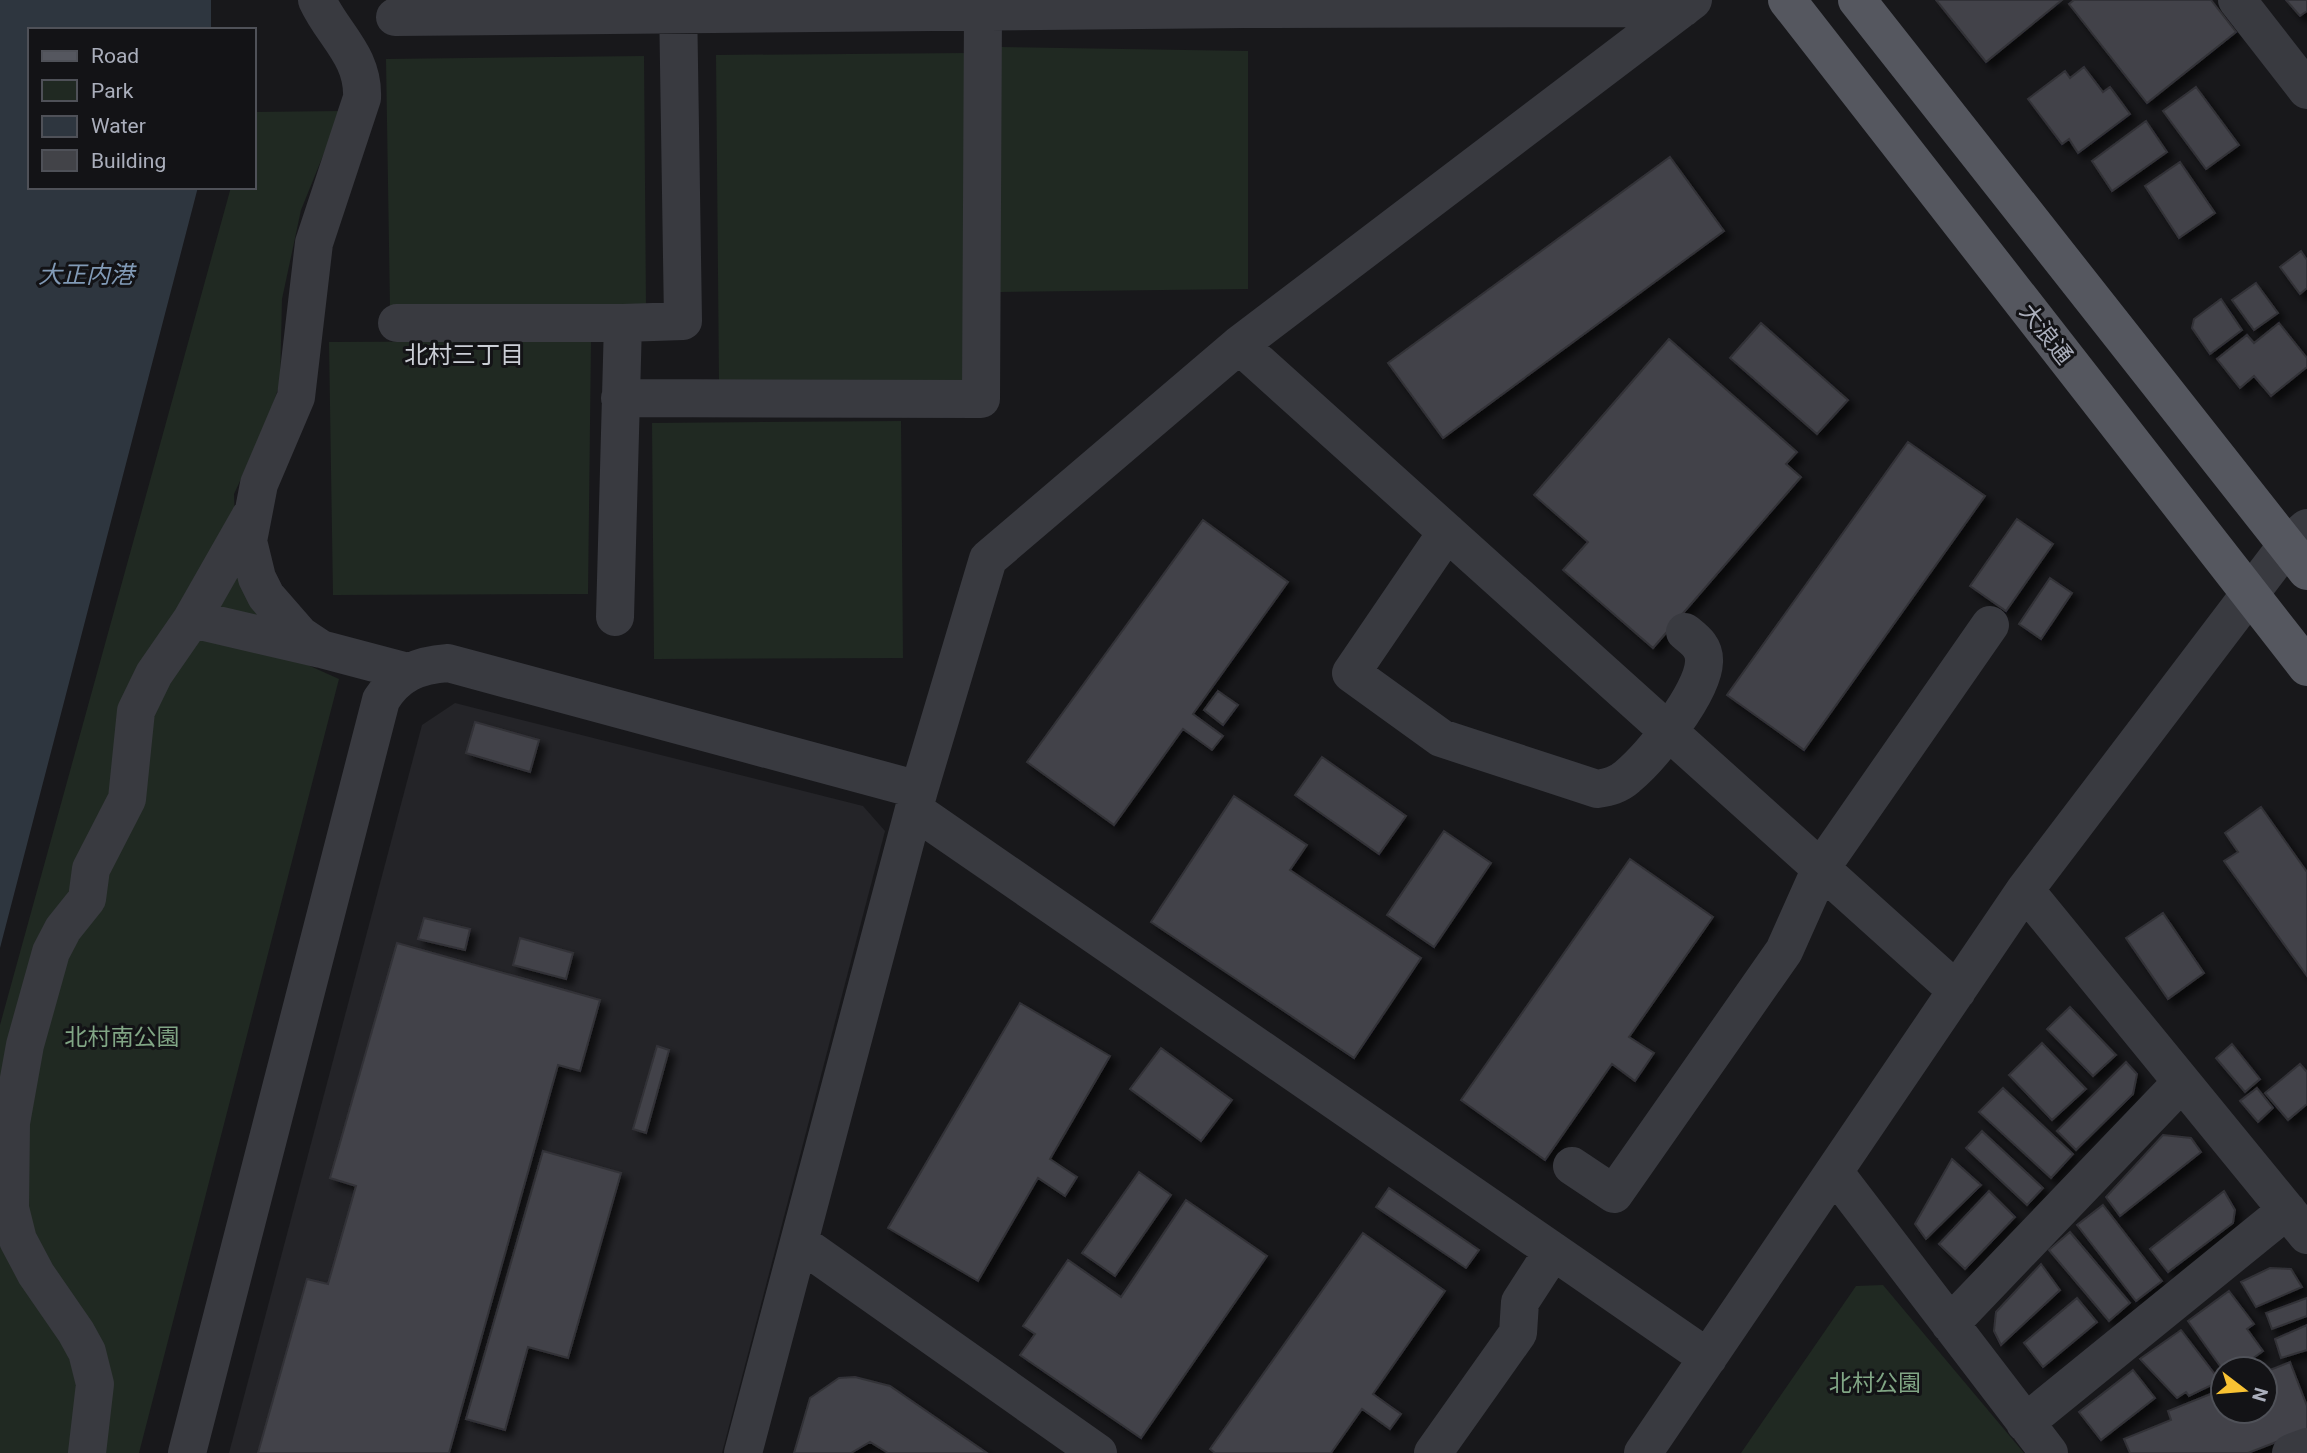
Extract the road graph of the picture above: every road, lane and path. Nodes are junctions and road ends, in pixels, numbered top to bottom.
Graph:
1 (317, 0) edge
2 (1787, 0) edge
3 (1857, 0) edge
4 (2237, 0) edge
5 (1244, 4) edge
6 (1688, 4) edge
7 (678, 7) edge
8 (983, 11) junction
9 (395, 17) dead end
10 (2307, 90) edge
11 (397, 323) dead end
12 (623, 323) junction
13 (1239, 345) junction
14 (621, 398) junction
15 (251, 515) junction
16 (1447, 532) junction
17 (2300, 548) edge
18 (2248, 595) junction
19 (615, 617) dead end
20 (192, 619) junction
21 (1990, 625) dead end
22 (1685, 632) dead end
23 (321, 649) junction
24 (2307, 667) edge
25 (408, 671) junction
26 (1668, 730) junction
27 (916, 800) junction
28 (1821, 868) junction
29 (2025, 890) junction
30 (1957, 991) junction
31 (2182, 1082) junction
32 (1572, 1166) dead end
33 (1835, 1173) junction
34 (5, 1217) edge
35 (2297, 1223) edge
36 (799, 1242) junction
37 (1553, 1251) junction
38 (1950, 1324) junction
39 (1708, 1358) junction
40 (2025, 1423) junction
41 (2307, 1447) edge
42 (87, 1453) edge
43 (187, 1453) edge
44 (743, 1453) edge
45 (1098, 1453) edge
46 (1433, 1453) edge
47 (1643, 1453) edge
48 (2049, 1453) edge
49 (2291, 1453) edge

1 - 15 street
2 - 18 main road, 大浪通
3 - 17 main road
4 - 10 street
5 - 6 street
5 - 8 street
6 - 13 street
7 - 8 street
7 - 9 street
7 - 12 street
8 - 14 street
11 - 12 street
12 - 14 street
13 - 16 street
13 - 27 street
14 - 19 street
15 - 20 street
15 - 23 street
16 - 26 street
16 - 26 street
17 - 18 street
18 - 24 main road, 大浪通
18 - 29 street
20 - 23 street
20 - 34 street
21 - 28 street
22 - 26 street
23 - 25 street
25 - 27 street
25 - 43 street
26 - 28 street
27 - 36 street
27 - 37 street
28 - 30 street
28 - 32 street
29 - 30 street
29 - 31 street
30 - 33 street
31 - 35 street
31 - 38 street
33 - 38 street
33 - 39 street
34 - 42 street
35 - 40 street
36 - 44 street
36 - 45 street
37 - 39 street
37 - 46 street
38 - 40 street
39 - 47 street
40 - 48 street
41 - 49 street

